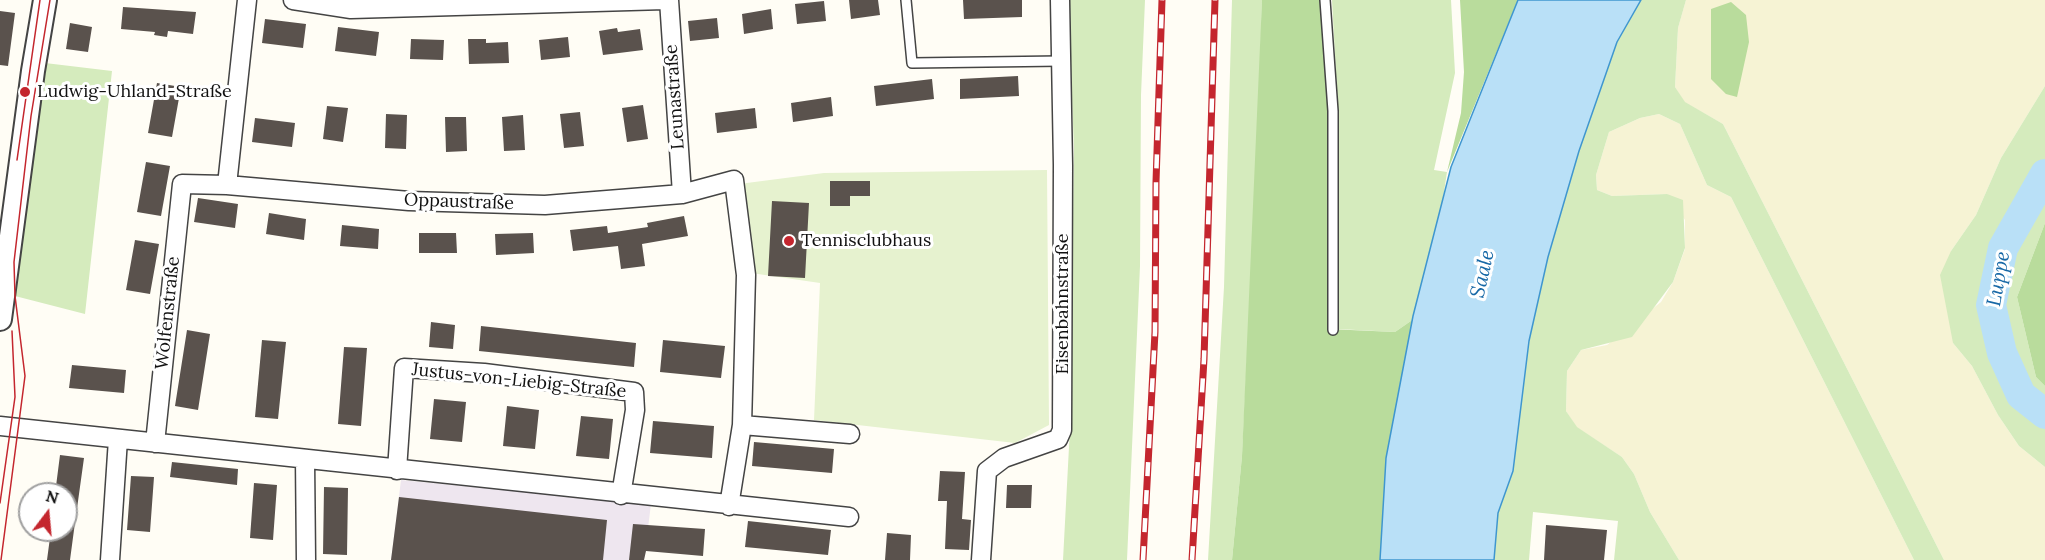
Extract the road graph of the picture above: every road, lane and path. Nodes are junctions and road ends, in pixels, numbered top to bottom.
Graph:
1 (45, 0) edge
2 (247, 0) edge
3 (293, 0) edge
4 (667, 0) edge
5 (906, 0) edge
6 (1060, 0) edge
7 (1325, 0) edge
8 (352, 5) edge
9 (1061, 62) junction
10 (182, 184) joint
11 (228, 185) junction
12 (682, 194) junction
13 (0, 319) edge
14 (1333, 330) dead end
15 (742, 425) junction
16 (0, 426) edge
17 (850, 434) dead end
18 (118, 439) junction
19 (155, 443) junction
20 (305, 459) junction
21 (397, 470) junction
22 (621, 495) junction
23 (729, 506) junction
24 (849, 517) dead end
25 (110, 560) edge
26 (306, 560) edge
27 (981, 560) edge

1 - 13 street
2 - 11 street
3 - 8 street
4 - 8 street
4 - 12 street, Leunastraße
5 - 9 lane
6 - 9 street, Eisenbahnstraße
7 - 14 lane
9 - 27 street, Eisenbahnstraße
10 - 11 street, Oppaustraße
10 - 19 street, Wolfenstraße
11 - 12 street, Oppaustraße
12 - 15 street, Oppaustraße
15 - 17 street
15 - 23 street
16 - 18 street
18 - 19 street
18 - 25 street
19 - 20 street
20 - 21 street
20 - 26 street
21 - 22 street
21 - 22 street, Justus-von-Liebig-Straße
22 - 23 street
23 - 24 street

